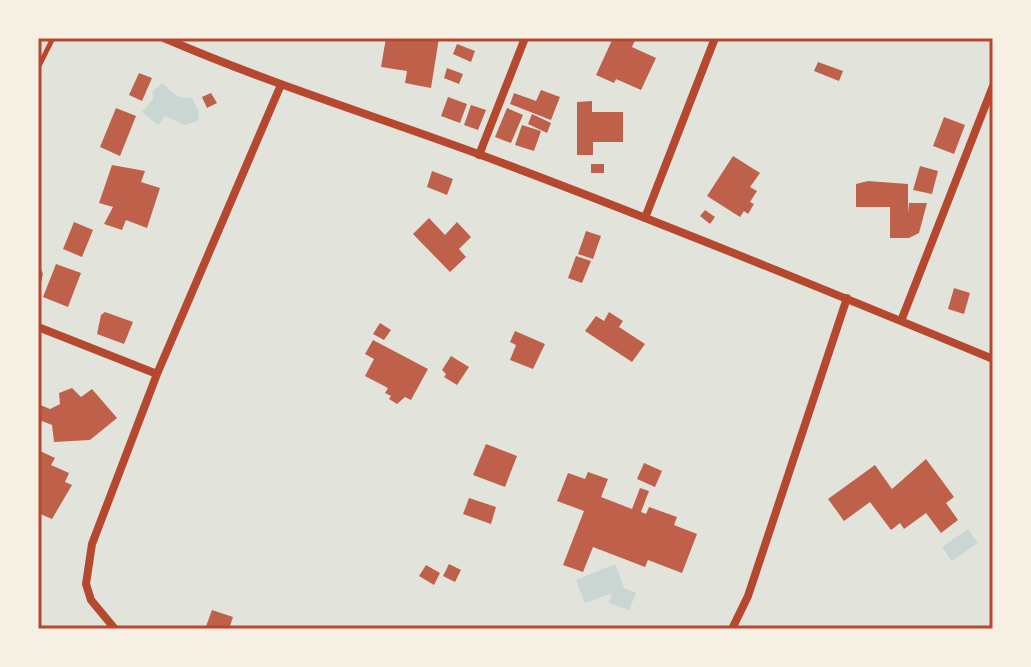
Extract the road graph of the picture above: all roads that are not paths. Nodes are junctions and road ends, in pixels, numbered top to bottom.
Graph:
1 (53, 38) edge
2 (164, 38) edge
3 (525, 38) edge
4 (715, 38) edge
5 (181, 42) edge
6 (38, 68) edge
7 (993, 86) edge
8 (280, 87) junction
9 (479, 155) junction
10 (645, 218) junction
11 (847, 298) junction
12 (901, 321) junction
13 (38, 327) edge
14 (993, 359) edge
15 (157, 374) junction
16 (115, 629) edge
17 (732, 629) edge

1 - 6 lane
2 - 5 street
3 - 9 street
4 - 10 street
5 - 8 street
7 - 12 street
8 - 9 street
8 - 15 street
9 - 10 street
10 - 11 street
11 - 12 street
11 - 17 street
12 - 14 street
13 - 15 street
15 - 16 street

